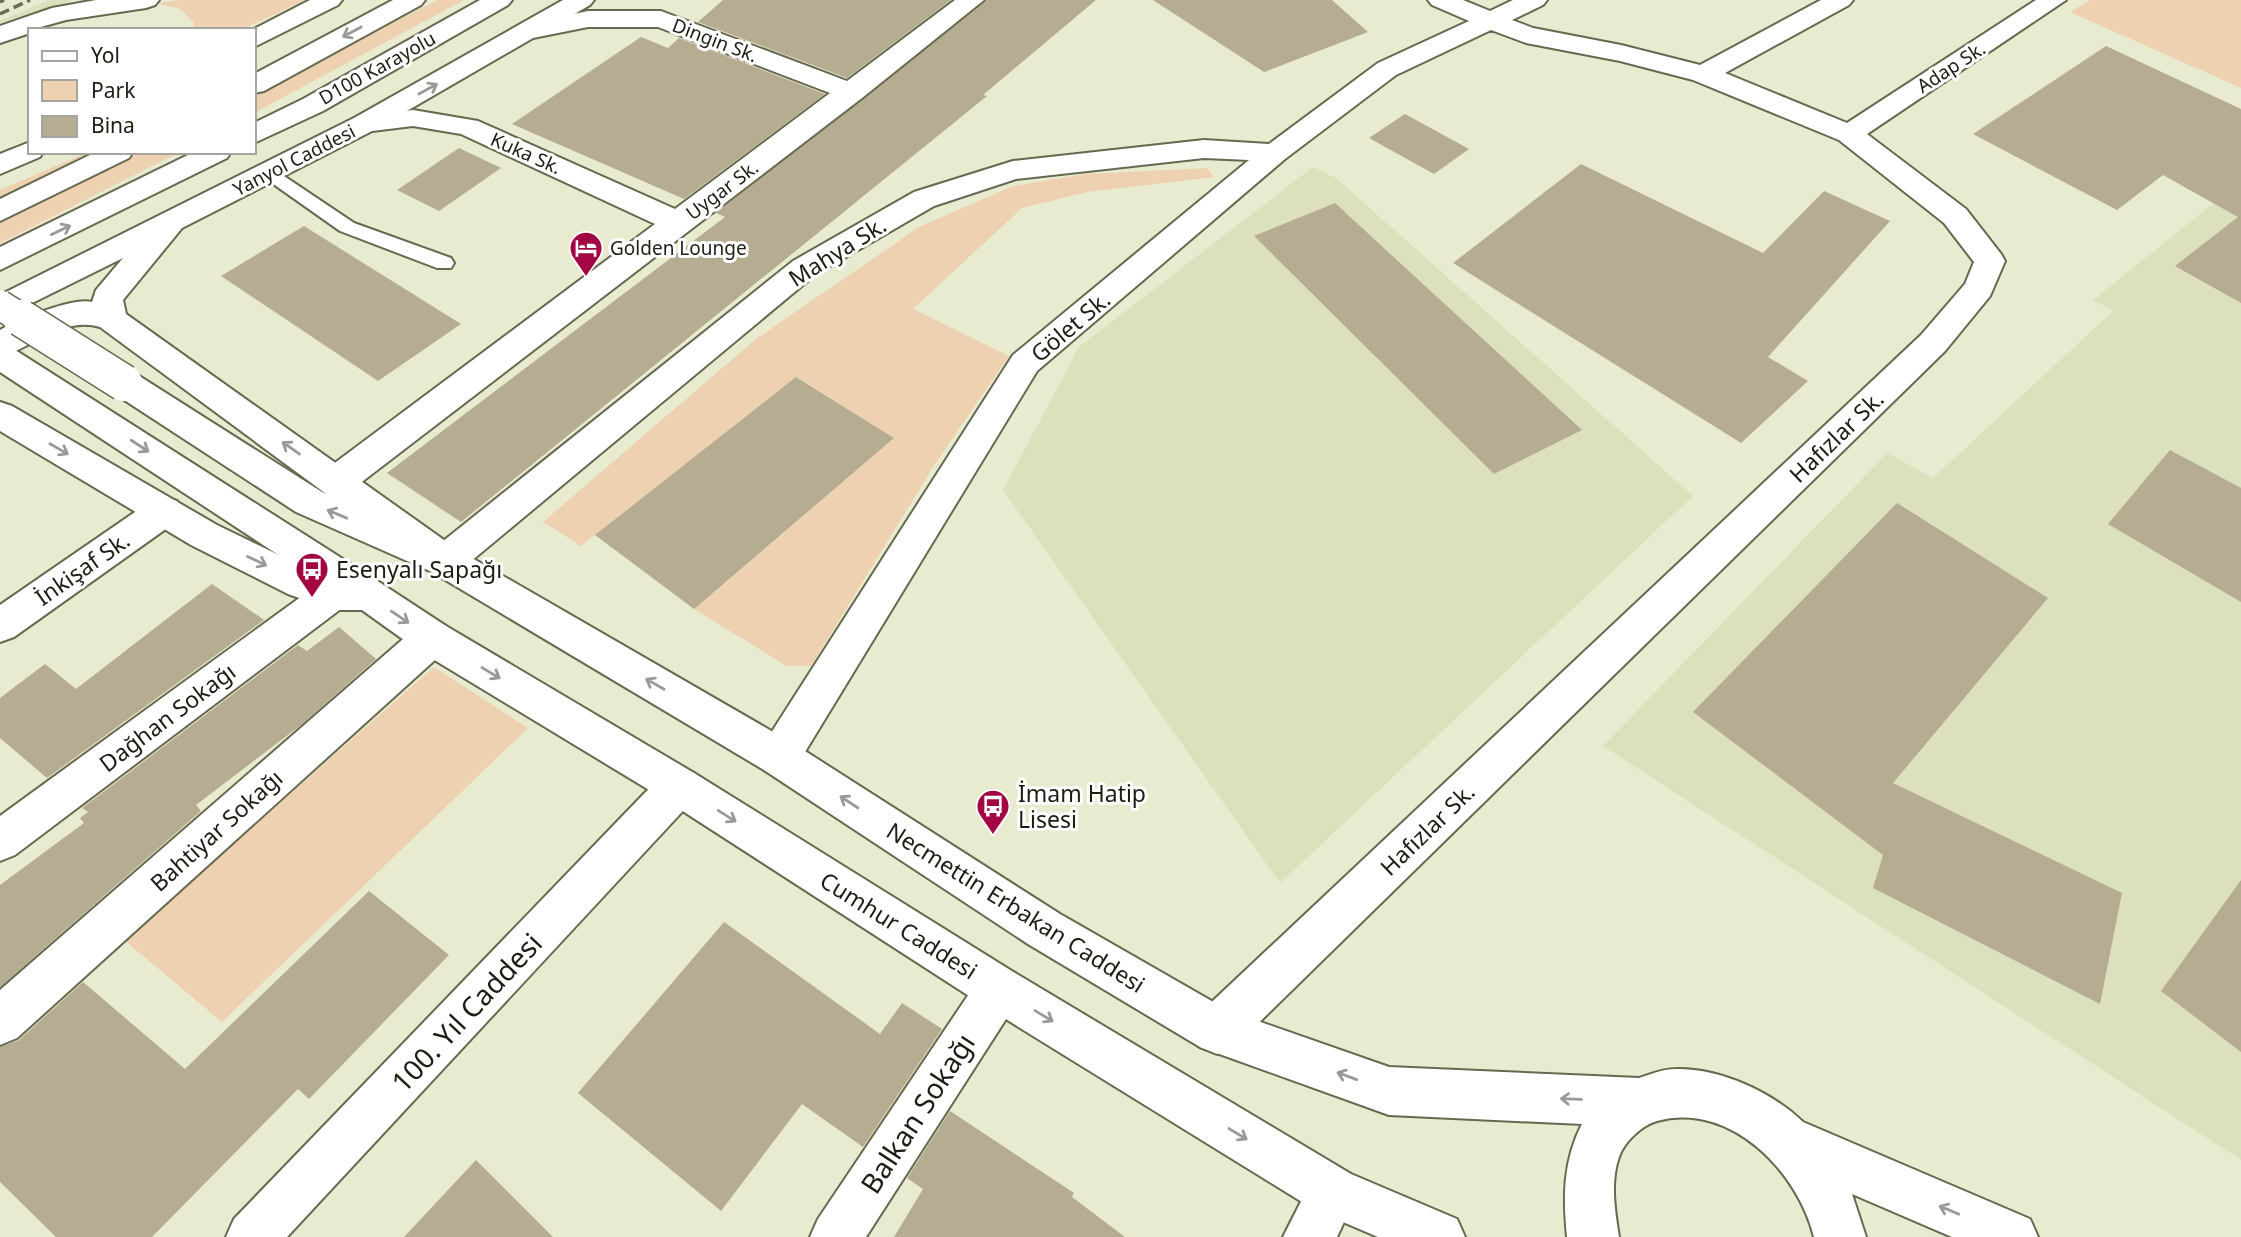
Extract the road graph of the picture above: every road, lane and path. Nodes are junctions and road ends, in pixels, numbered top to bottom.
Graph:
1 (146, 0) edge
2 (329, 0) edge
3 (412, 0) edge
4 (499, 0) edge
5 (581, 0) edge
6 (971, 0) edge
7 (1441, 0) edge
8 (1534, 0) edge
9 (1840, 0) edge
10 (2053, 0) edge
11 (1492, 21) junction
12 (87, 28) edge
13 (123, 28) edge
14 (533, 30) junction
15 (0, 35) edge
16 (256, 38) edge
17 (28, 42) edge
18 (0, 56) edge
19 (1703, 74) junction
20 (256, 84) edge
21 (852, 92) junction
22 (364, 124) junction
23 (256, 133) edge
24 (1849, 134) junction
25 (28, 150) edge
26 (1275, 153) junction
27 (115, 154) edge
28 (213, 154) edge
29 (2, 165) edge
30 (269, 172) junction
31 (0, 211) edge
32 (171, 222) junction
33 (679, 223) junction
34 (0, 260) edge
35 (444, 263) dead end
36 (0, 306) edge
37 (111, 319) junction
38 (0, 345) edge
39 (0, 356) edge
40 (0, 415) edge
41 (337, 481) junction
42 (164, 511) junction
43 (445, 561) junction
44 (351, 595) junction
45 (0, 626) edge
46 (432, 638) junction
47 (779, 757) junction
48 (680, 786) junction
49 (0, 841) edge
50 (999, 989) junction
51 (0, 1021) edge
52 (1217, 1030) junction
53 (1639, 1102) junction
54 (1786, 1139) junction
55 (1333, 1192) junction
56 (252, 1237) edge
57 (836, 1237) edge
58 (1309, 1237) edge
59 (1439, 1237) edge
60 (1593, 1237) edge
61 (1840, 1237) edge
62 (2012, 1237) edge

1 - 15 main road
2 - 16 main road
3 -> 20 main road, D100 Karayolu
4 - 23 main road, D100 Karayolu
5 - 14 main road, Yanyol Caddesi
6 - 21 main road, Uygar Sk.
7 - 11 main road, Hafızlar Sk.
8 - 11 main road, Gölet Sk.
9 - 19 main road
10 - 24 main road, Adap Sk.
11 - 19 main road, Hafızlar Sk.
11 - 26 main road, Gölet Sk.
12 - 13 main road
14 - 21 main road, Dingin Sk.
22 -> 14 main road, Yanyol Caddesi
17 - 18 main road
19 - 24 main road, Hafızlar Sk.
21 - 33 main road, Uygar Sk.
22 - 30 main road, Yanyol Caddesi
22 - 33 main road, Kuka Sk.
24 - 52 main road, Hafızlar Sk.
25 - 29 main road
26 - 43 main road, Mahya Sk.
26 - 47 main road, Gölet Sk.
27 - 31 main road
34 -> 28 main road
30 - 32 main road, Yanyol Caddesi
30 - 35 lane
32 - 36 main road, Yanyol Caddesi
32 - 37 main road
33 - 41 main road, Uygar Sk.
43 -> 36 main road, bridge
37 - 38 main road
41 -> 37 main road
39 -> 44 main road
40 -> 42 main road
41 - 43 main road
42 -> 44 main road
42 - 45 main road, İnkişaf Sk.
47 -> 43 main road, Necmettin Erbakan Caddesi
44 -> 46 main road, Cumhur Caddesi
44 - 49 main road, Dağhan Sokağı
46 -> 48 main road, Cumhur Caddesi
46 - 51 main road, Bahtiyar Sokağı
52 -> 47 main road, Necmettin Erbakan Caddesi
48 -> 50 main road, Cumhur Caddesi
48 - 56 main road, 100. Yıl Caddesi
50 -> 55 main road, Cumhur Caddesi
50 - 57 main road, Balkan Sokağı
53 -> 52 main road, Necmettin Erbakan Caddesi
53 - 54 main road, Necmettin Erbakan Caddesi
53 - 60 main road, Necmettin Erbakan Caddesi
54 - 61 main road, Necmettin Erbakan Caddesi
62 -> 54 main road, Necmettin Erbakan Caddesi
55 - 58 main road
55 - 59 main road, Cumhur Caddesi

